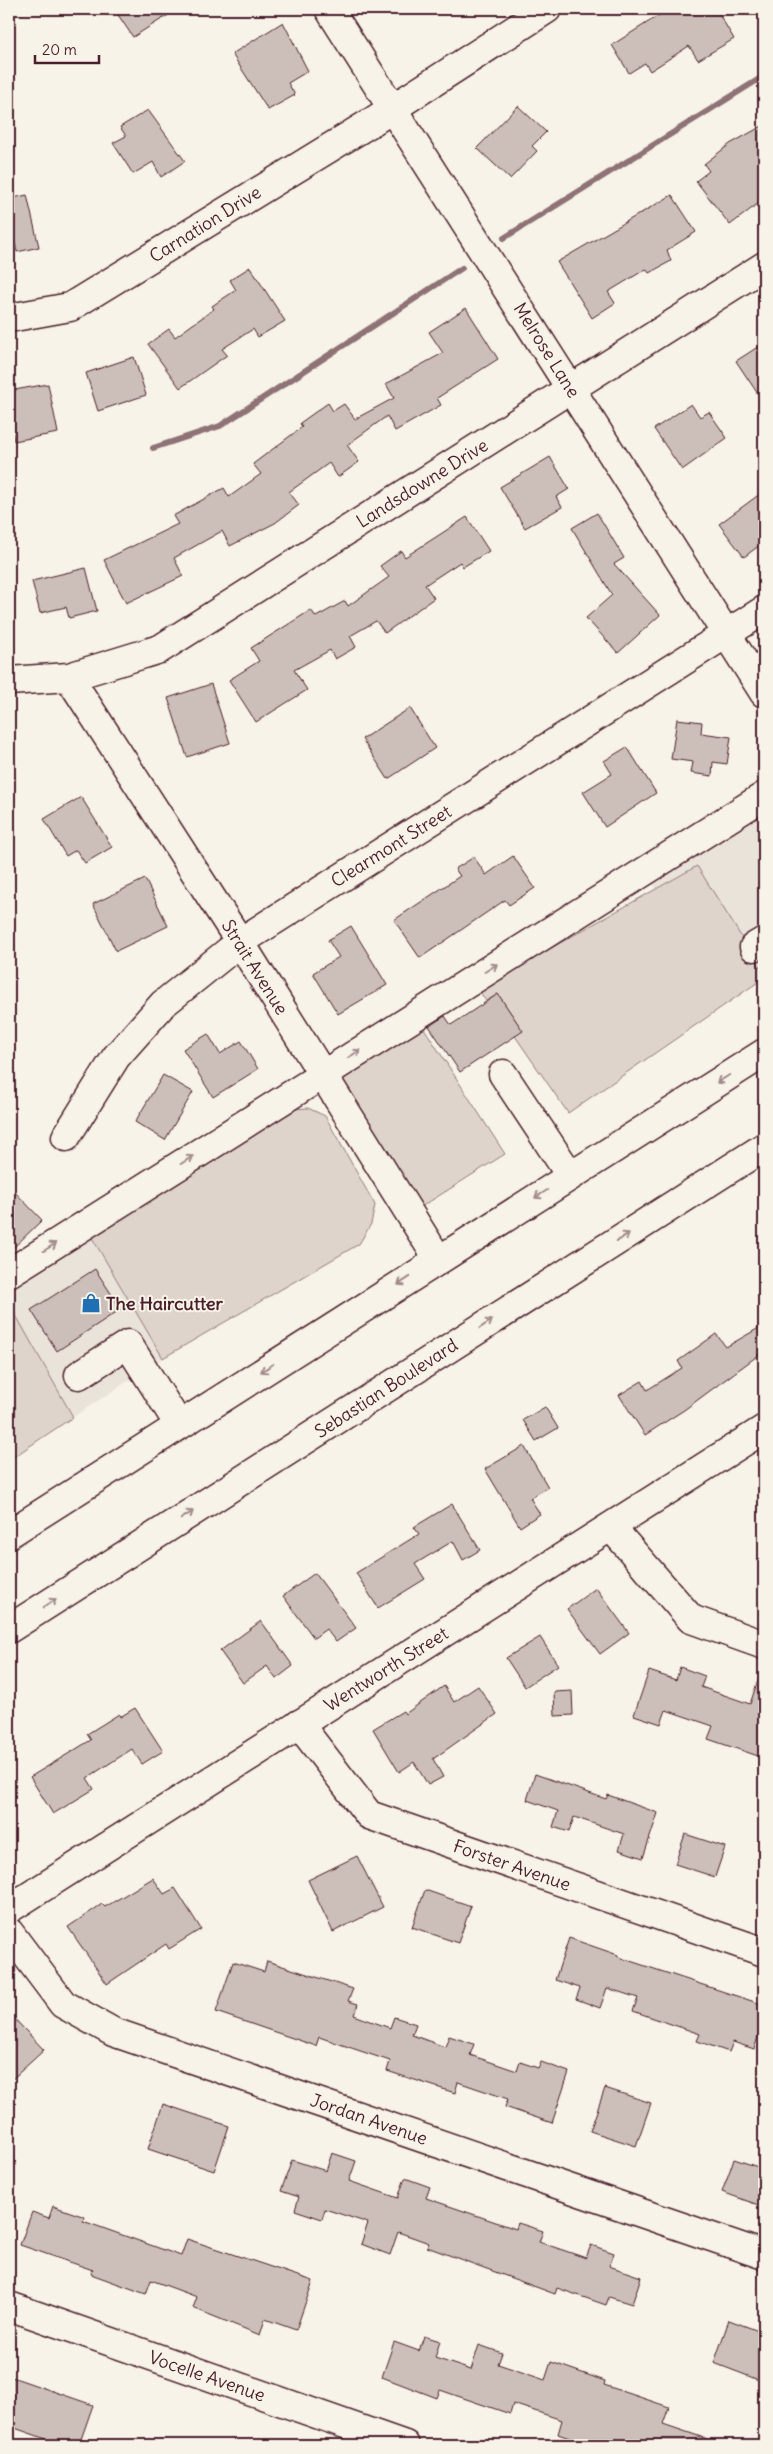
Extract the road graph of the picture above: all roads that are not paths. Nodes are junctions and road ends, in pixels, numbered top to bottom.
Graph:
1 (329, 9) edge
2 (547, 9) edge
3 (393, 108) junction
4 (764, 266) edge
5 (9, 318) edge
6 (571, 388) junction
7 (764, 610) edge
8 (727, 633) junction
9 (69, 677) junction
10 (9, 681) edge
11 (764, 693) edge
12 (764, 796) edge
13 (240, 942) junction
14 (764, 1053) edge
15 (322, 1074) junction
16 (504, 1074) dead end
17 (66, 1137) dead end
18 (764, 1147) edge
19 (570, 1175) junction
20 (438, 1258) junction
21 (9, 1273) edge
22 (79, 1375) dead end
23 (179, 1425) junction
24 (764, 1429) edge
25 (611, 1527) junction
26 (9, 1534) edge
27 (9, 1629) edge
28 (764, 1645) edge
29 (299, 1724) junction
30 (9, 1909) edge
31 (9, 1932) edge
32 (764, 1952) edge
33 (764, 2255) edge
34 (9, 2306) edge
35 (405, 2445) edge

1 - 3 street, Melrose Lane
2 - 3 street, Carnation Drive
3 - 5 street, Carnation Drive
3 - 6 street, Melrose Lane
4 - 6 street, Landsdowne Drive
6 - 8 street, Melrose Lane
6 - 9 street, Landsdowne Drive
7 - 8 street, Clearmont Street
8 - 11 street, Melrose Lane
8 - 13 street, Clearmont Street
9 - 10 street, Landsdowne Drive
9 - 13 street, Strait Avenue
15 -> 12 street
13 - 15 street, Strait Avenue
13 - 17 street, Clearmont Street
14 -> 19 street
15 - 20 street, Strait Avenue
21 -> 15 street
16 - 19 street
27 -> 18 street, Sebastian Boulevard
19 -> 20 street
20 -> 23 street
22 - 23 street
23 - 26 street
24 - 25 street, Wentworth Street
25 - 28 street
25 - 29 street, Wentworth Street
29 - 30 street, Wentworth Street
29 - 32 street, Forster Avenue
31 - 33 street, Jordan Avenue
34 - 35 street, Vocelle Avenue

